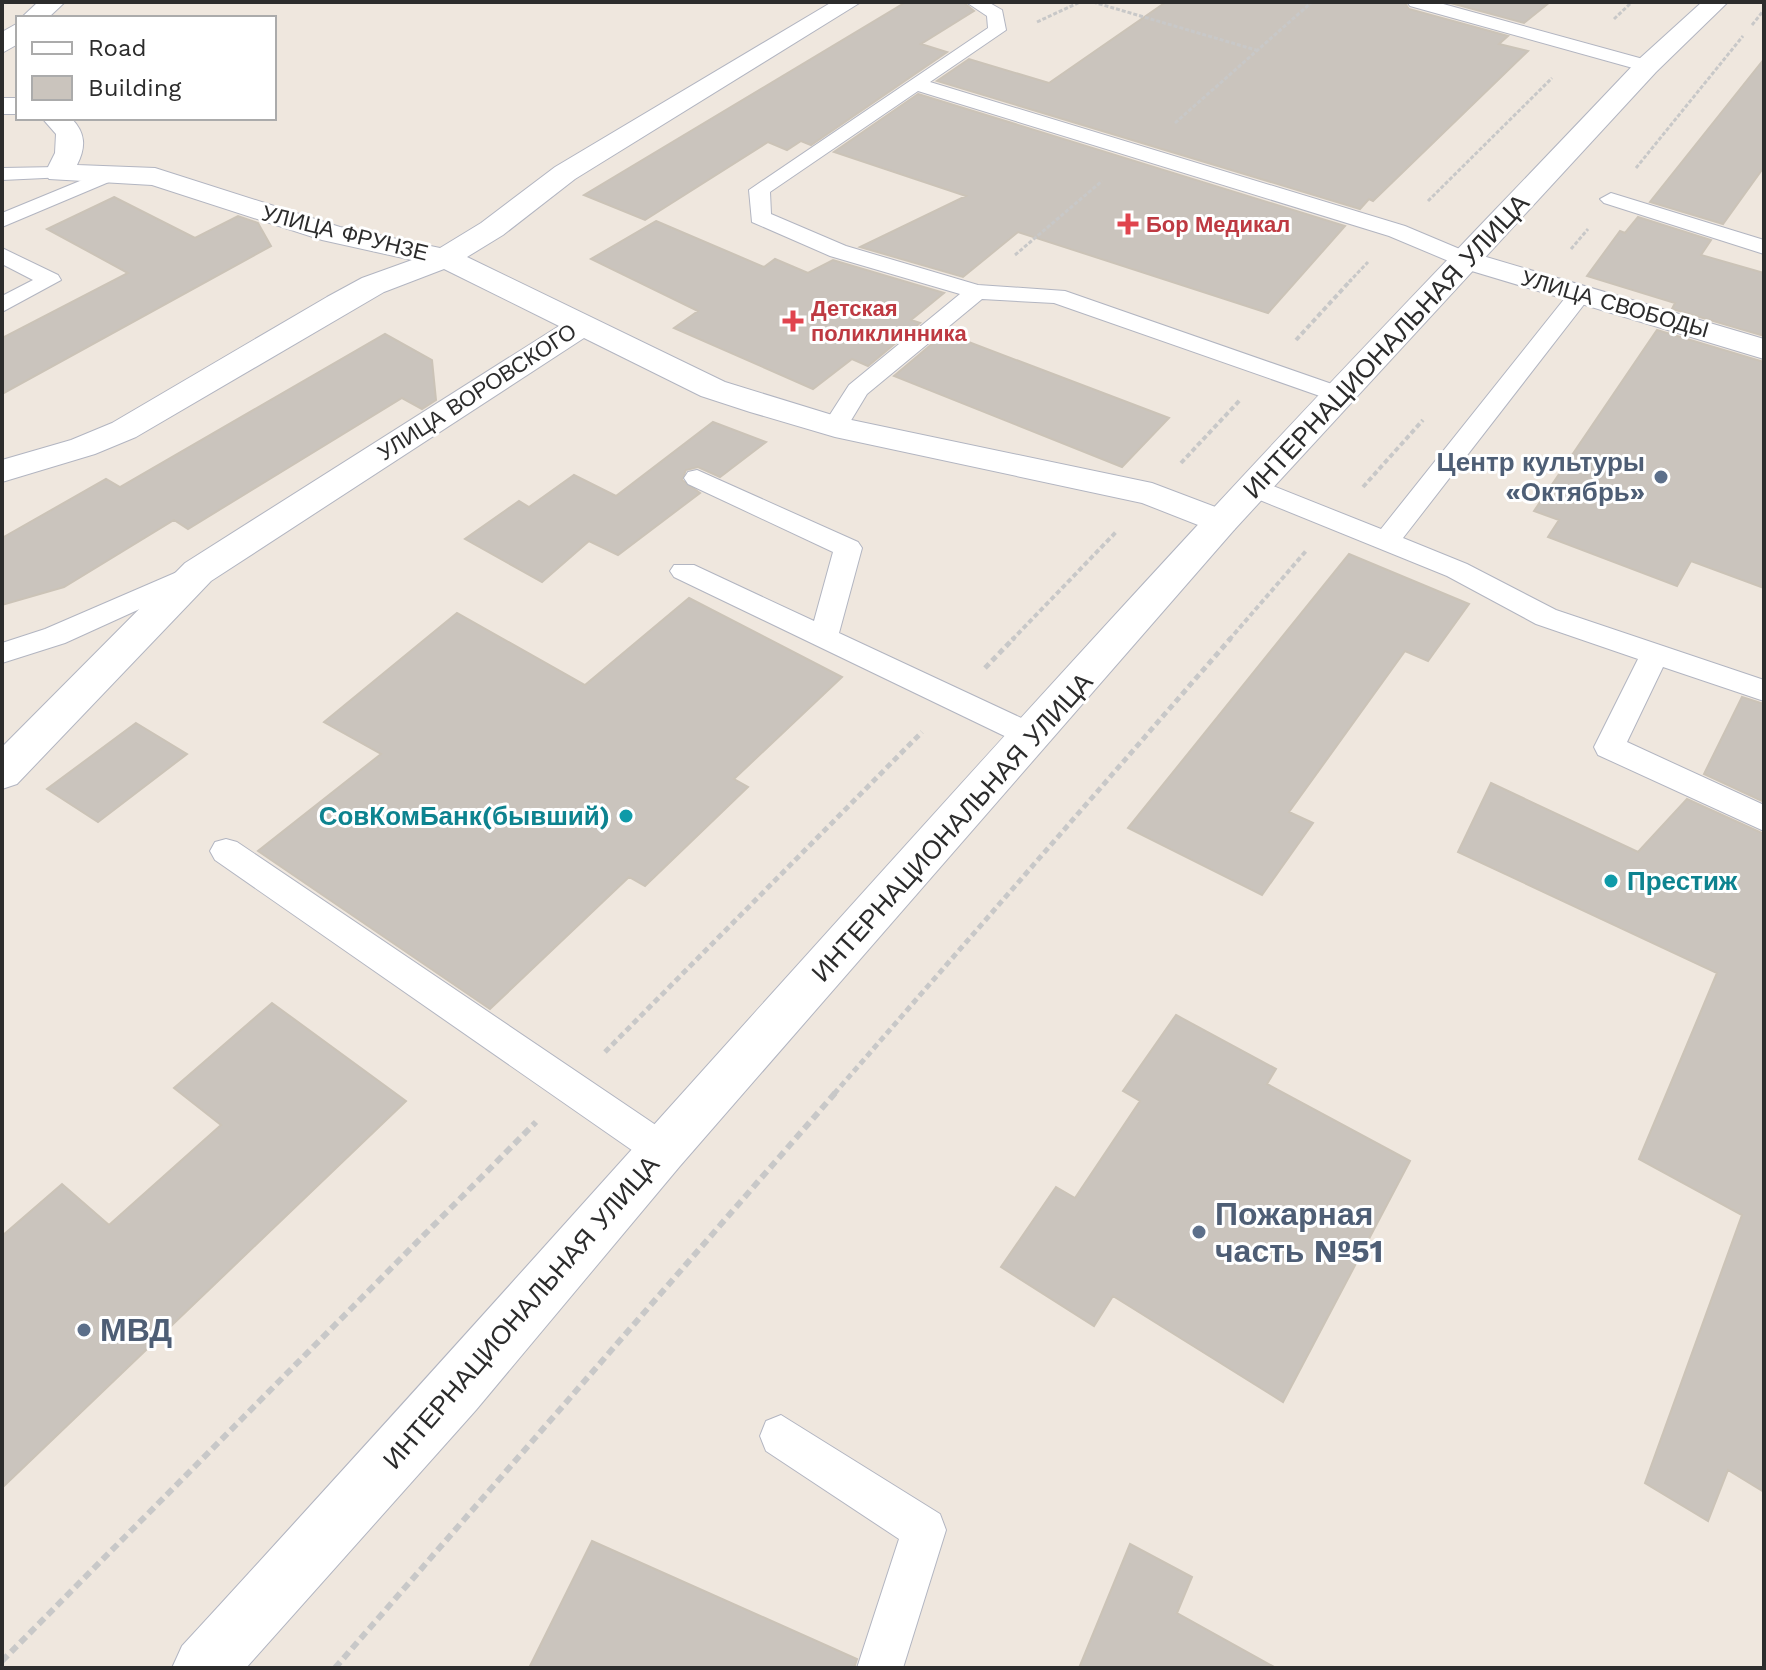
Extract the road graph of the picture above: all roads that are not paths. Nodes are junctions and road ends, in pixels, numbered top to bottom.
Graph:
1 (53, 2) edge
2 (849, 2) edge
3 (975, 2) edge
4 (1416, 2) edge
5 (1716, 2) edge
6 (36, 16) edge
7 (1647, 66) junction
8 (915, 84) junction
9 (58, 120) edge
10 (59, 173) junction
11 (2, 174) edge
12 (109, 175) junction
13 (1611, 199) road end
14 (2, 221) edge
15 (1764, 247) edge
16 (2, 255) edge
17 (445, 258) junction
18 (1466, 260) junction
19 (977, 292) junction
20 (1581, 293) junction
21 (2, 305) edge
22 (584, 324) junction
23 (1764, 349) edge
24 (1343, 396) junction
25 (835, 427) junction
26 (2, 471) edge
27 (697, 478) dead end
28 (1254, 488) junction
29 (1221, 522) junction
30 (1386, 541) junction
31 (684, 571) dead end
32 (198, 572) junction
33 (823, 638) junction
34 (2, 653) edge
35 (1655, 653) junction
36 (1764, 691) edge
37 (1034, 737) junction
38 (2, 773) edge
39 (1764, 819) edge
40 (226, 851) dead end
41 (662, 1150) junction
42 (781, 1436) dead end
43 (211, 1666) edge
44 (880, 1668) edge

1 - 6 street
2 - 17 street
3 - 8 lane
4 - 7 lane
5 - 7 street, ИНТЕРНАЦИОНАЛЬНАЯ УЛИЦА
7 - 18 street, ИНТЕРНАЦИОНАЛЬНАЯ УЛИЦА
8 - 18 lane
8 - 19 lane
9 - 10 street
10 - 11 lane
10 - 12 street, УЛИЦА ФРУНЗЕ
12 - 14 lane
12 - 17 street, УЛИЦА ФРУНЗЕ
13 - 15 lane
16 - 21 lane
17 - 22 street, УЛИЦА ВОРОВСКОГО
17 - 26 street, УЛИЦА ФРУНЗЕ
18 - 20 street, УЛИЦА СВОБОДЫ
18 - 24 street, ИНТЕРНАЦИОНАЛЬНАЯ УЛИЦА
19 - 24 lane
19 - 25 lane
20 - 23 street, УЛИЦА СВОБОДЫ
20 - 30 lane
22 - 25 street
22 - 32 street, УЛИЦА ВОРОВСКОГО
24 - 28 street, ИНТЕРНАЦИОНАЛЬНАЯ УЛИЦА
25 - 29 street
27 - 33 lane
28 - 29 street, ИНТЕРНАЦИОНАЛЬНАЯ УЛИЦА
28 - 30 lane
29 - 37 street, ИНТЕРНАЦИОНАЛЬНАЯ УЛИЦА
30 - 35 lane
31 - 33 lane
32 - 34 lane
32 - 38 street, УЛИЦА ВОРОВСКОГО
33 - 37 lane
35 - 36 lane
35 - 39 lane
37 - 41 street, ИНТЕРНАЦИОНАЛЬНАЯ УЛИЦА
40 - 41 lane
41 - 43 street, ИНТЕРНАЦИОНАЛЬНАЯ УЛИЦА
42 - 44 lane

